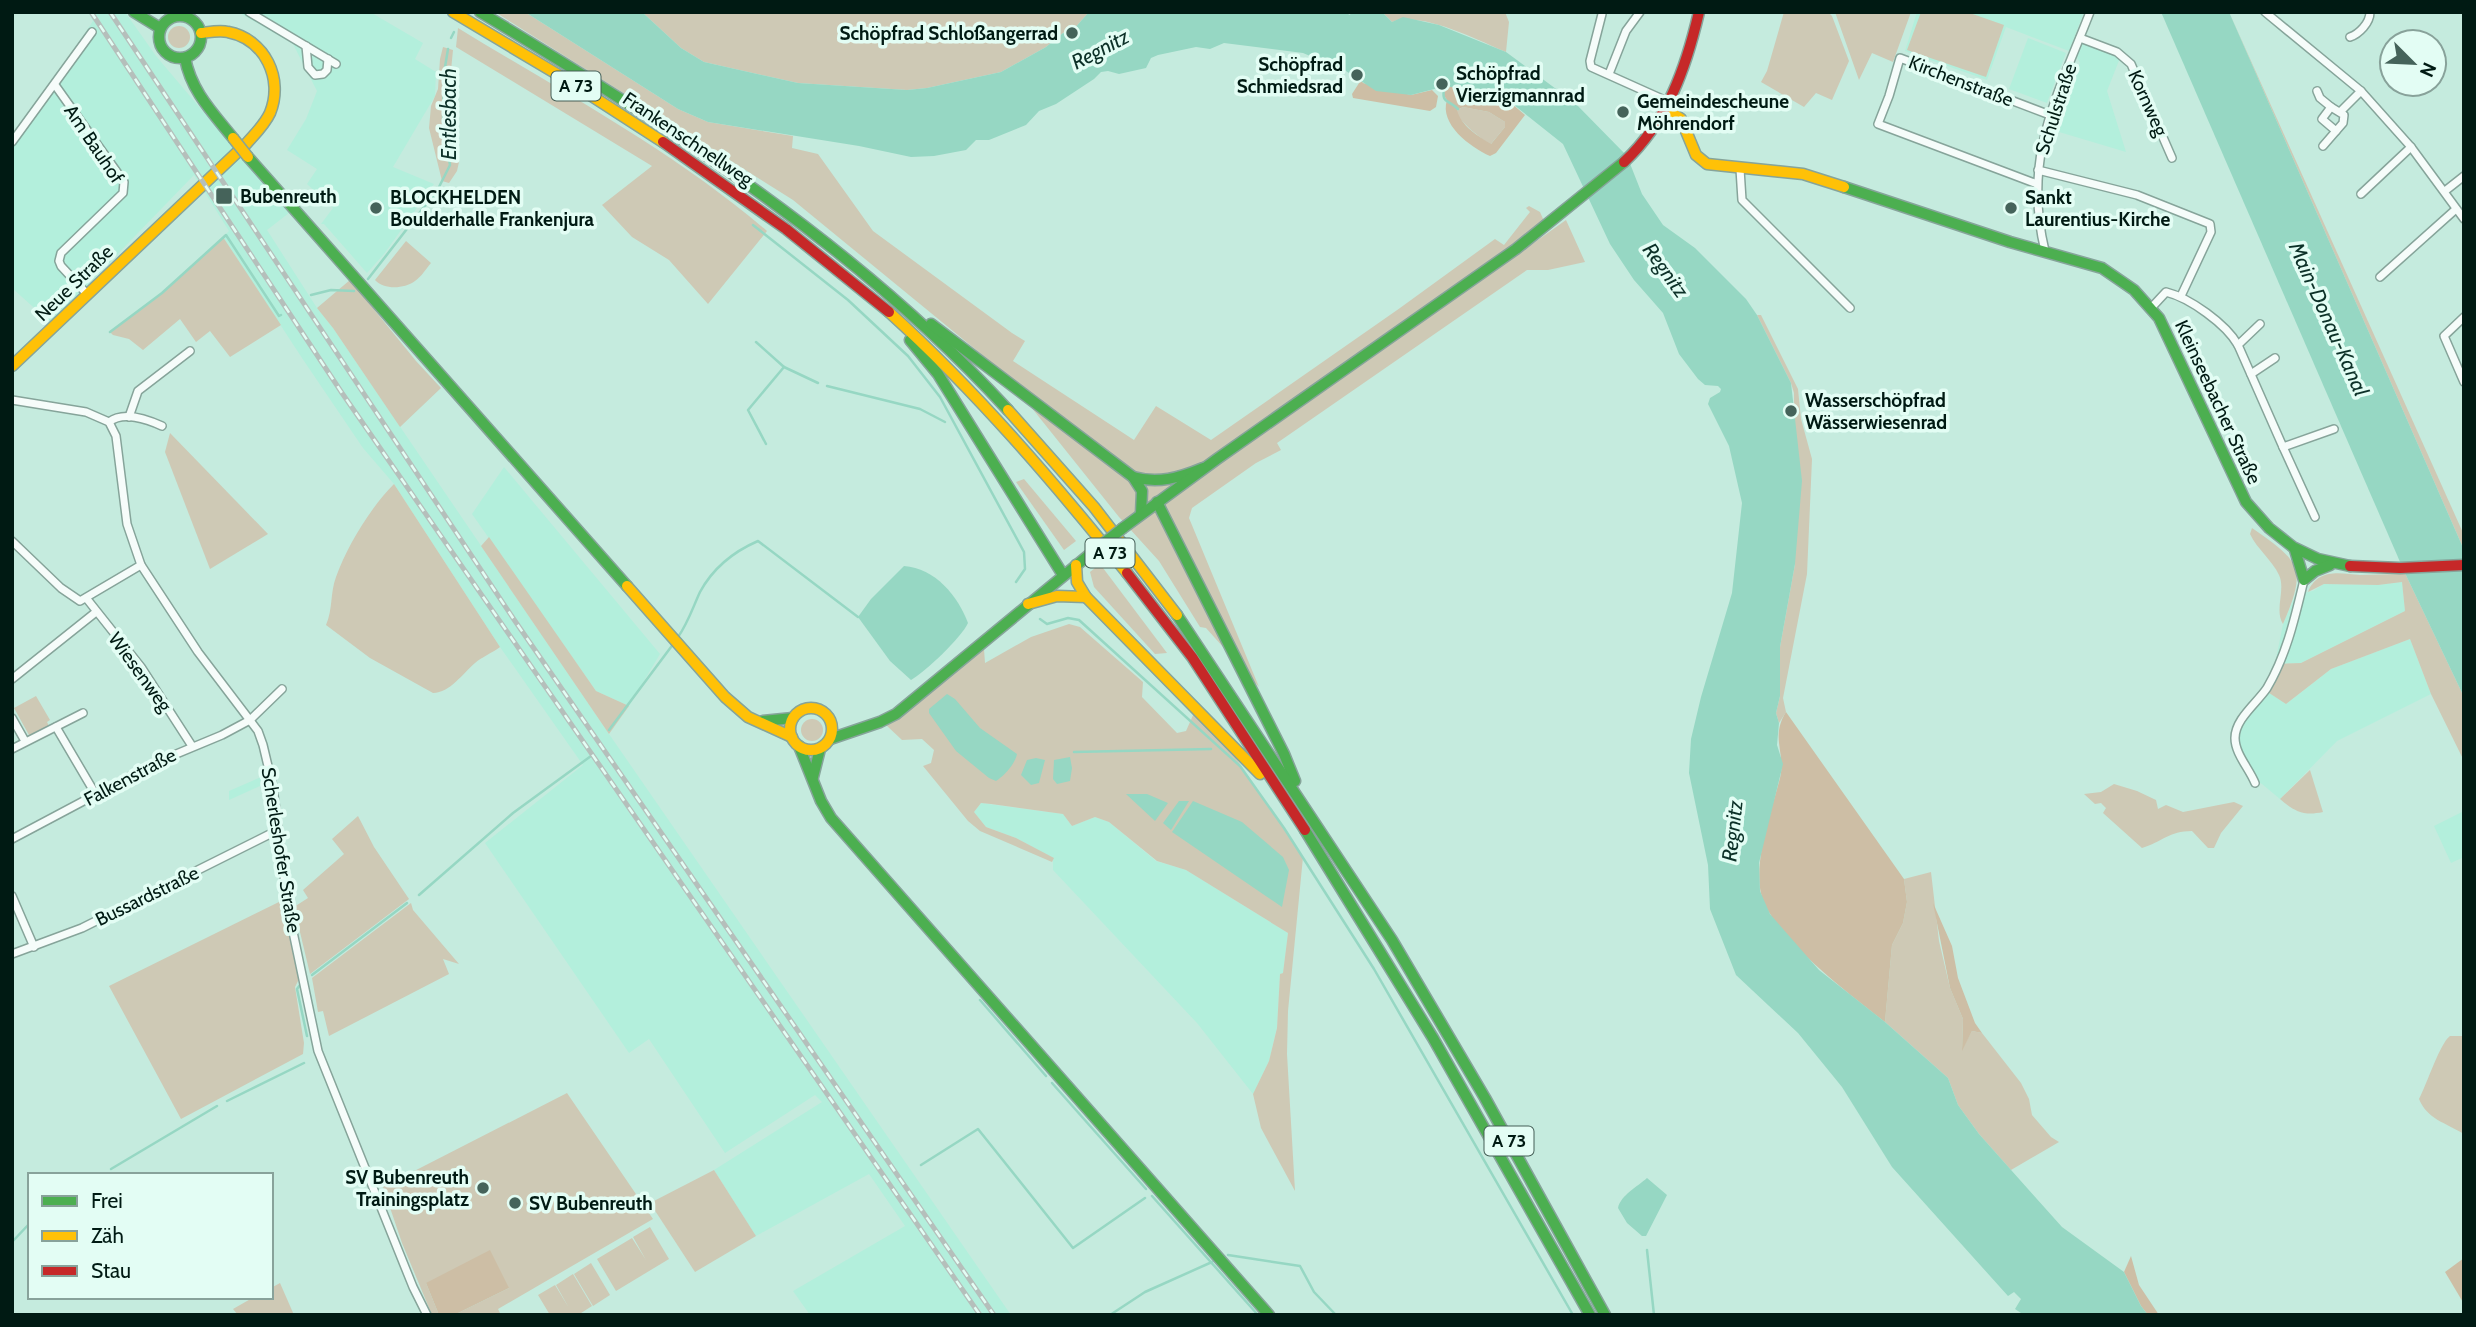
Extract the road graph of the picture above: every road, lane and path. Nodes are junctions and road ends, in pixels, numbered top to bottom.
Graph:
1 (134, 12) edge
2 (249, 12) edge
3 (453, 12) edge
4 (480, 12) edge
5 (1640, 12) edge
6 (1699, 12) edge
7 (2090, 12) edge
8 (2265, 12) edge
9 (2281, 12) edge
10 (2370, 12) edge
11 (182, 14) edge
12 (1602, 14) dead end
13 (2274, 20) junction
14 (160, 28) junction
15 (92, 32) dead end
16 (201, 33) junction
17 (2350, 37) dead end
18 (2080, 38) junction
19 (306, 46) junction
20 (185, 58) junction
21 (328, 59) junction
22 (336, 64) dead end
23 (1609, 74) junction
24 (55, 85) junction
25 (2317, 91) dead end
26 (2361, 91) junction
27 (1667, 105) junction
28 (2331, 107) junction
29 (2340, 111) junction
30 (2050, 115) junction
31 (2336, 131) junction
32 (12, 142) edge
33 (2323, 146) dead end
34 (2411, 147) junction
35 (2172, 158) dead end
36 (1740, 169) junction
37 (2038, 170) junction
38 (2464, 176) edge
39 (2037, 184) junction
40 (2445, 191) junction
41 (2361, 194) dead end
42 (2456, 209) junction
43 (2464, 219) edge
44 (2045, 251) junction
45 (2379, 277) dead end
46 (87, 294) junction
47 (2182, 296) junction
48 (899, 302) junction
49 (2152, 307) junction
50 (1850, 308) dead end
51 (891, 314) junction
52 (2464, 317) edge
53 (2260, 324) dead end
54 (2238, 345) junction
55 (190, 351) dead end
56 (2275, 358) dead end
57 (12, 366) edge
58 (2251, 374) junction
59 (2464, 382) edge
60 (12, 400) edge
61 (129, 417) junction
62 (109, 422) junction
63 (162, 426) dead end
64 (2334, 429) dead end
65 (2283, 447) junction
66 (1203, 468) junction
67 (1133, 477) junction
68 (1157, 502) junction
69 (1141, 514) junction
70 (2315, 517) dead end
71 (12, 541) edge
72 (2295, 550) junction
73 (141, 565) junction
74 (1076, 565) junction
75 (2331, 565) junction
76 (2464, 565) edge
77 (1063, 575) junction
78 (2304, 580) junction
79 (1086, 597) junction
80 (87, 599) junction
81 (1028, 604) junction
82 (96, 612) junction
83 (12, 679) edge
84 (282, 689) dead end
85 (83, 713) dead end
86 (12, 718) edge
87 (793, 718) junction
88 (250, 720) junction
89 (830, 720) junction
90 (760, 721) junction
91 (56, 727) junction
92 (853, 730) junction
93 (792, 737) junction
94 (830, 739) junction
95 (25, 741) junction
96 (192, 746) junction
97 (799, 746) junction
98 (12, 749) edge
99 (820, 749) junction
100 (813, 777) junction
101 (2255, 783) dead end
102 (96, 795) junction
103 (1303, 800) junction
104 (1298, 818) junction
105 (278, 830) junction
106 (12, 839) edge
107 (12, 896) edge
108 (34, 947) junction
109 (12, 954) edge
110 (426, 1315) edge
111 (1269, 1315) edge
112 (1590, 1315) edge
113 (1605, 1315) edge

1 - 14 main road
2 - 19 street
3 - 51 main road, Frankenschnellweg / A 73
4 - 48 main road, Frankenschnellweg / A 73
5 - 23 street
6 - 27 main road
7 - 18 street, Schulstraße
8 - 13 street
9 - 13 street
10 - 17 street
11 - 14 main road
11 - 16 main road
12 - 23 street
13 - 26 street
14 - 20 main road
15 - 24 street
16 - 20 main road
16 - 46 main road, Neue Straße
18 - 30 street, Schulstraße
18 - 35 street, Kornweg
19 - 21 street
19 - 21 street
20 - 90 main road, bridge
21 - 22 street
23 - 27 street
24 - 32 street
24 - 46 street, Am Bauhof
25 - 28 street
26 - 29 street
26 - 34 street
27 - 36 main road, Kleinseebacher Straße
27 - 66 main road
28 - 29 street
28 - 31 street
29 - 31 street
30 - 37 street, Schulstraße
30 - 39 street, Kirchenstraße
31 - 33 street
34 - 40 street
34 - 41 street
36 - 44 main road, Kleinseebacher Straße
36 - 50 street
37 - 39 street, Schulstraße
37 - 47 street
38 - 40 street
39 - 44 street, Schulstraße
40 - 42 street
42 - 43 street
42 - 45 street
44 - 49 main road, Kleinseebacher Straße
46 - 57 main road, Neue Straße
47 - 49 street
47 - 54 street
48 - 67 main road
48 - 103 main road, A 73
49 - 72 main road, Kleinseebacher Straße
51 - 77 main road
51 - 104 main road, A 73
52 - 59 street
53 - 54 street
54 - 58 street
55 - 61 street
56 - 58 street
58 - 65 street
60 - 62 street
61 - 62 street
61 - 63 street
62 - 73 street, Scherleshofer Straße
64 - 65 street
65 - 70 street
66 - 67 main road
66 - 68 main road
67 - 69 main road
68 - 69 main road
68 - 103 main road
69 - 74 main road, bridge
71 - 80 street, Wiesenweg
72 - 75 main road, Kleinseebacher Straße
72 - 78 main road
73 - 80 street
73 - 88 street, Scherleshofer Straße
74 - 77 main road
74 - 79 main road
75 - 76 main road, Kleinseebacher Straße
75 - 78 main road
77 - 81 main road
78 - 101 street
79 - 81 main road
79 - 104 main road
80 - 82 street, Wiesenweg
81 - 92 main road
82 - 83 street
82 - 96 street, Wiesenweg
84 - 88 street
85 - 91 street
86 - 95 street
87 - 89 main road
87 - 90 main road
87 - 93 main road
88 - 96 street, Falkenstraße
88 - 105 street, Scherleshofer Straße
89 - 92 main road
89 - 94 main road
90 - 93 main road
91 - 95 street
91 - 102 street
92 - 94 main road
93 - 97 main road
94 - 99 main road
95 - 98 street
96 - 102 street, Falkenstraße
97 - 99 main road
97 - 100 main road
99 - 100 main road
100 - 111 main road
102 - 106 street, Falkenstraße
103 - 113 main road, A 73
104 - 112 main road, A 73
105 - 108 street, Bussardstraße
105 - 110 street, Scherleshofer Straße
107 - 108 street
108 - 109 street, Bussardstraße

